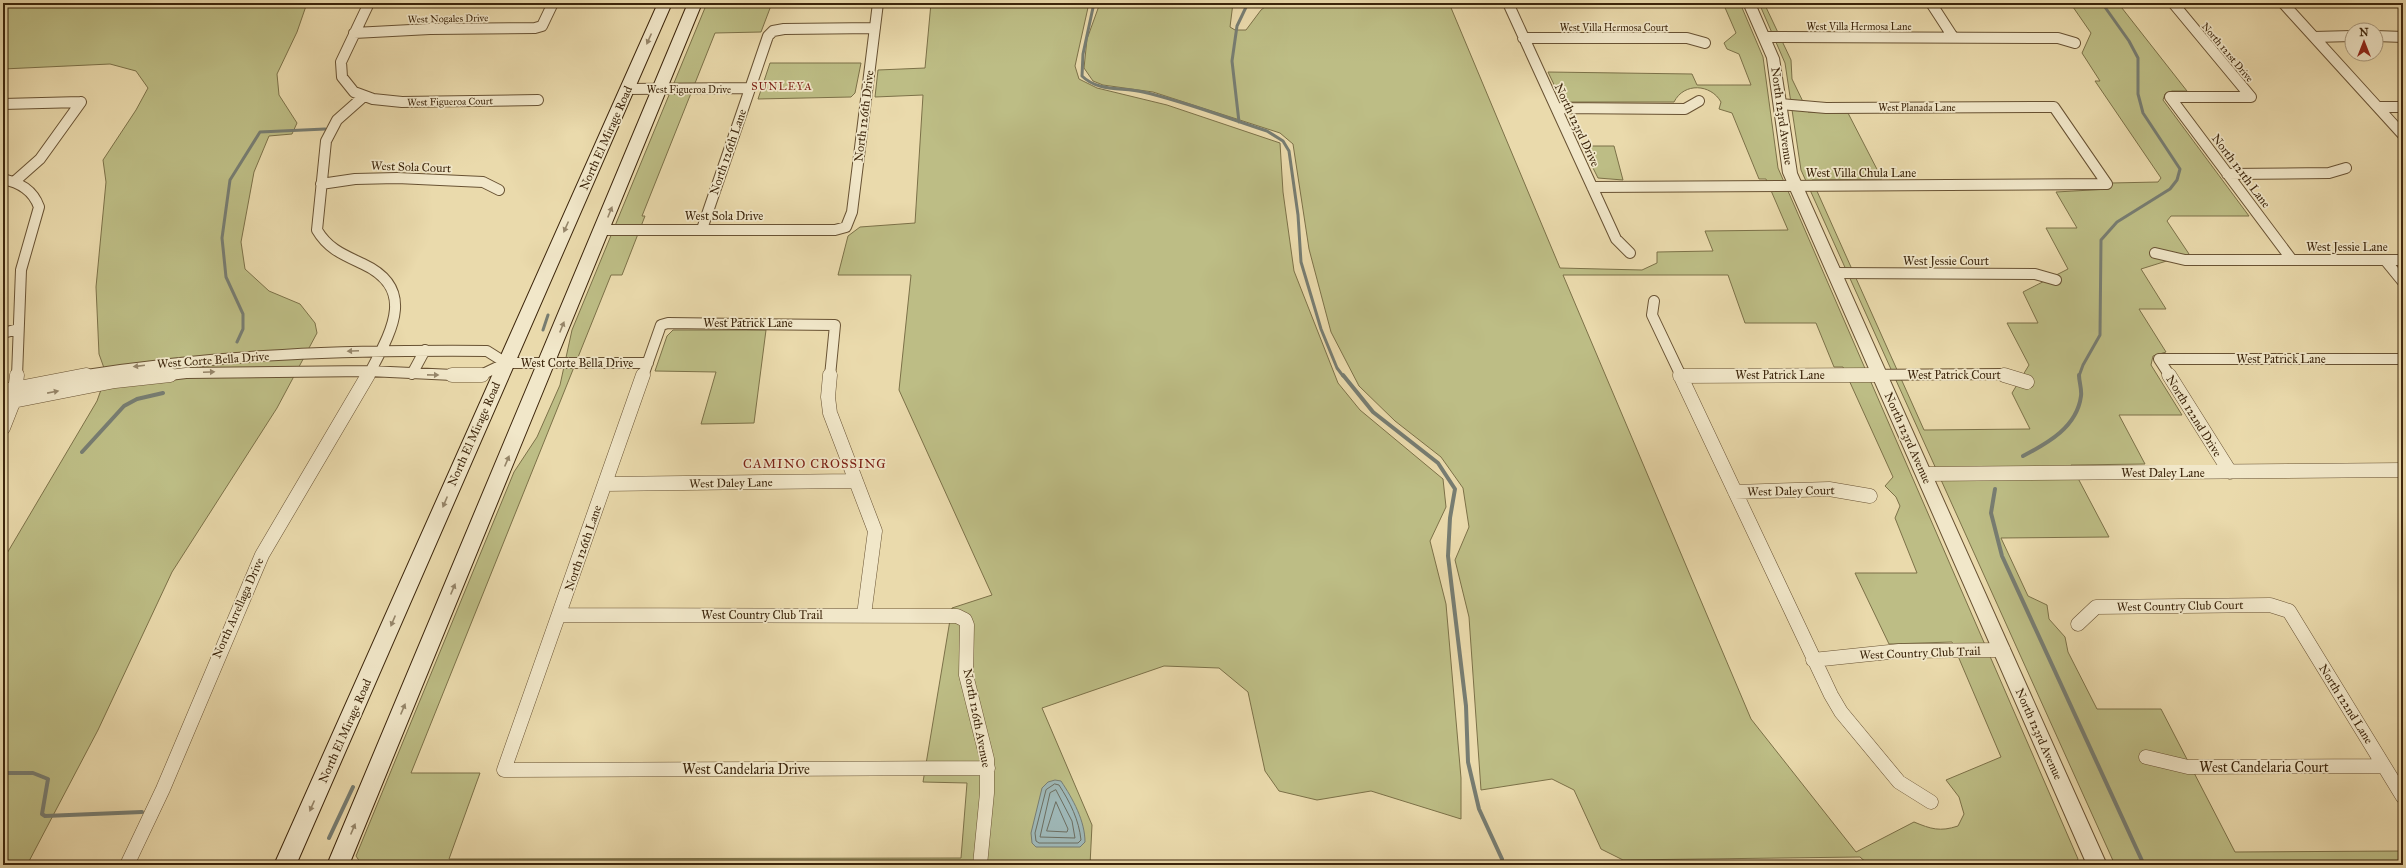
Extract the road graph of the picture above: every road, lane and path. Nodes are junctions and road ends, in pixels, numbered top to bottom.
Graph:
1 (369, 3) edge
2 (553, 3) edge
3 (665, 3) edge
4 (695, 3) edge
5 (878, 3) edge
6 (1508, 3) edge
7 (1750, 3) edge
8 (1931, 3) edge
9 (2173, 3) edge
10 (2283, 3) edge
11 (875, 28) junction
12 (354, 33) junction
13 (2344, 36) edge
14 (2384, 36) edge
15 (1953, 37) junction
16 (2314, 37) junction
17 (2403, 37) edge
18 (1523, 38) junction
19 (1766, 38) junction
20 (1705, 43) dead end
21 (2075, 43) dead end
22 (750, 88) junction
23 (627, 89) junction
24 (660, 89) junction
25 (362, 97) junction
26 (2170, 97) joint
27 (538, 100) dead end
28 (1699, 102) dead end
29 (3, 104) edge
30 (1780, 104) junction
31 (2378, 107) junction
32 (2403, 107) edge
33 (1556, 108) junction
34 (2403, 135) edge
35 (2346, 168) dead end
36 (2227, 174) junction
37 (8, 180) edge
38 (321, 184) junction
39 (2107, 184) joint
40 (1796, 186) junction
41 (1592, 187) junction
42 (499, 190) dead end
43 (846, 227) joint
44 (702, 229) junction
45 (603, 230) junction
46 (1630, 253) dead end
47 (2155, 253) dead end
48 (2292, 260) junction
49 (2386, 260) junction
50 (2403, 260) edge
51 (1834, 273) junction
52 (2056, 280) dead end
53 (2403, 282) edge
54 (1654, 301) dead end
55 (661, 325) joint
56 (18, 329) junction
57 (3, 333) edge
58 (380, 350) junction
59 (425, 350) junction
60 (2159, 359) joint
61 (2403, 359) edge
62 (506, 363) junction
63 (648, 363) junction
64 (548, 364) junction
65 (371, 368) junction
66 (412, 374) junction
67 (1880, 375) junction
68 (1680, 376) junction
69 (2027, 382) dead end
70 (3, 392) edge
71 (12, 396) edge
72 (3, 428) edge
73 (2403, 470) edge
74 (2230, 472) junction
75 (1924, 474) junction
76 (856, 481) junction
77 (605, 484) junction
78 (1736, 492) junction
79 (1870, 496) dead end
80 (2289, 611) joint
81 (559, 615) junction
82 (864, 615) junction
83 (965, 620) joint
84 (2078, 624) dead end
85 (2003, 650) junction
86 (1813, 660) junction
87 (2146, 757) dead end
88 (2384, 766) junction
89 (988, 768) junction
90 (504, 770) joint
91 (2403, 797) edge
92 (1931, 802) dead end
93 (127, 865) edge
94 (285, 865) edge
95 (338, 865) edge
96 (980, 865) edge
97 (2097, 865) edge

1 - 12 street
2 - 12 street, West Nogales Drive
3 -> 23 main road, North El Mirage Road
4 - 24 main road
5 - 11 street, North 126th Drive
6 - 18 street, North 123rd Drive
7 - 19 street, North 123rd Avenue
8 - 15 street
9 - 26 street, North 121st Drive
10 - 16 street
11 - 22 street, North 126th Lane
11 - 43 street, North 126th Drive
12 - 25 street
13 - 16 street
14 - 17 street
15 - 19 street, West Villa Hermosa Lane
15 - 21 street
16 - 31 street
18 - 20 street, West Villa Hermosa Court
18 - 33 street, North 123rd Drive
19 - 30 street, North 123rd Avenue
22 - 24 street, West Figueroa Drive
22 - 44 street, North 126th Lane
23 - 24 street, West Figueroa Drive
23 -> 62 main road, North El Mirage Road
45 -> 24 main road
25 - 27 street, West Figueroa Court
25 - 38 street, North Arrellaga Drive
26 - 36 street, North 121th Lane
28 - 33 street
29 - 37 street
30 - 39 street, West Planada Lane
30 - 40 street, North 123rd Avenue
31 - 32 street
31 - 34 street
33 - 41 street, North 123rd Drive
35 - 36 street
36 - 48 street, North 121th Lane
37 - 56 street
38 - 42 street, West Sola Court
38 - 58 street, North Arrellaga Drive
39 - 40 street, West Villa Chula Lane
40 - 41 street, West Villa Chula Lane
40 - 51 street, North 123rd Avenue
41 - 46 street, North 123rd Drive
43 - 44 street, West Sola Drive
44 - 45 street, West Sola Drive
64 -> 45 main road
47 - 48 street
48 - 49 street, West Jessie Lane
49 - 50 street, West Jessie Lane
49 - 53 street
51 - 52 street, West Jessie Court
51 - 67 street, North 123rd Avenue
54 - 68 street
55 - 63 street, North 126th Lane
55 - 76 street, West Patrick Lane
56 - 57 street
56 - 71 street
58 - 59 street, West Corte Bella Drive
58 - 65 street, North Arrellaga Drive
58 -> 71 street, West Corte Bella Drive
59 - 62 street, West Corte Bella Drive
59 - 66 street
60 - 61 street, West Patrick Lane
60 - 74 street, North 122nd Drive
62 - 64 street, West Corte Bella Drive
66 -> 62 street, West Corte Bella Drive
62 -> 94 main road, North El Mirage Road
63 - 64 street, West Corte Bella Drive
63 - 77 street, North 126th Lane
95 -> 64 main road
65 - 66 street, West Corte Bella Drive
71 -> 65 street, West Corte Bella Drive
65 - 93 street, North Arrellaga Drive
67 - 68 street, West Patrick Lane
67 - 69 street, West Patrick Court
67 - 75 street, North 123rd Avenue
68 - 78 street
70 - 71 street, West Corte Bella Drive
71 - 72 street
73 - 74 street, West Daley Lane
74 - 75 street, West Daley Lane
75 - 85 street, North 123rd Avenue
76 - 77 street, West Daley Lane
76 - 82 street
77 - 81 street, North 126th Lane
78 - 79 street, West Daley Court
78 - 86 street
80 - 84 street, West Country Club Court
80 - 88 street, North 122nd Lane
81 - 82 street, West Country Club Trail
81 - 90 street, North 126th Lane
82 - 83 street, West Country Club Trail
83 - 89 street, North 126th Avenue
85 - 86 street, West Country Club Trail
85 - 97 street, North 123rd Avenue
86 - 92 street
87 - 88 street, West Candelaria Court
88 - 91 street, North 122nd Lane
89 - 90 street, West Candelaria Drive
89 - 96 street, North 126th Avenue

